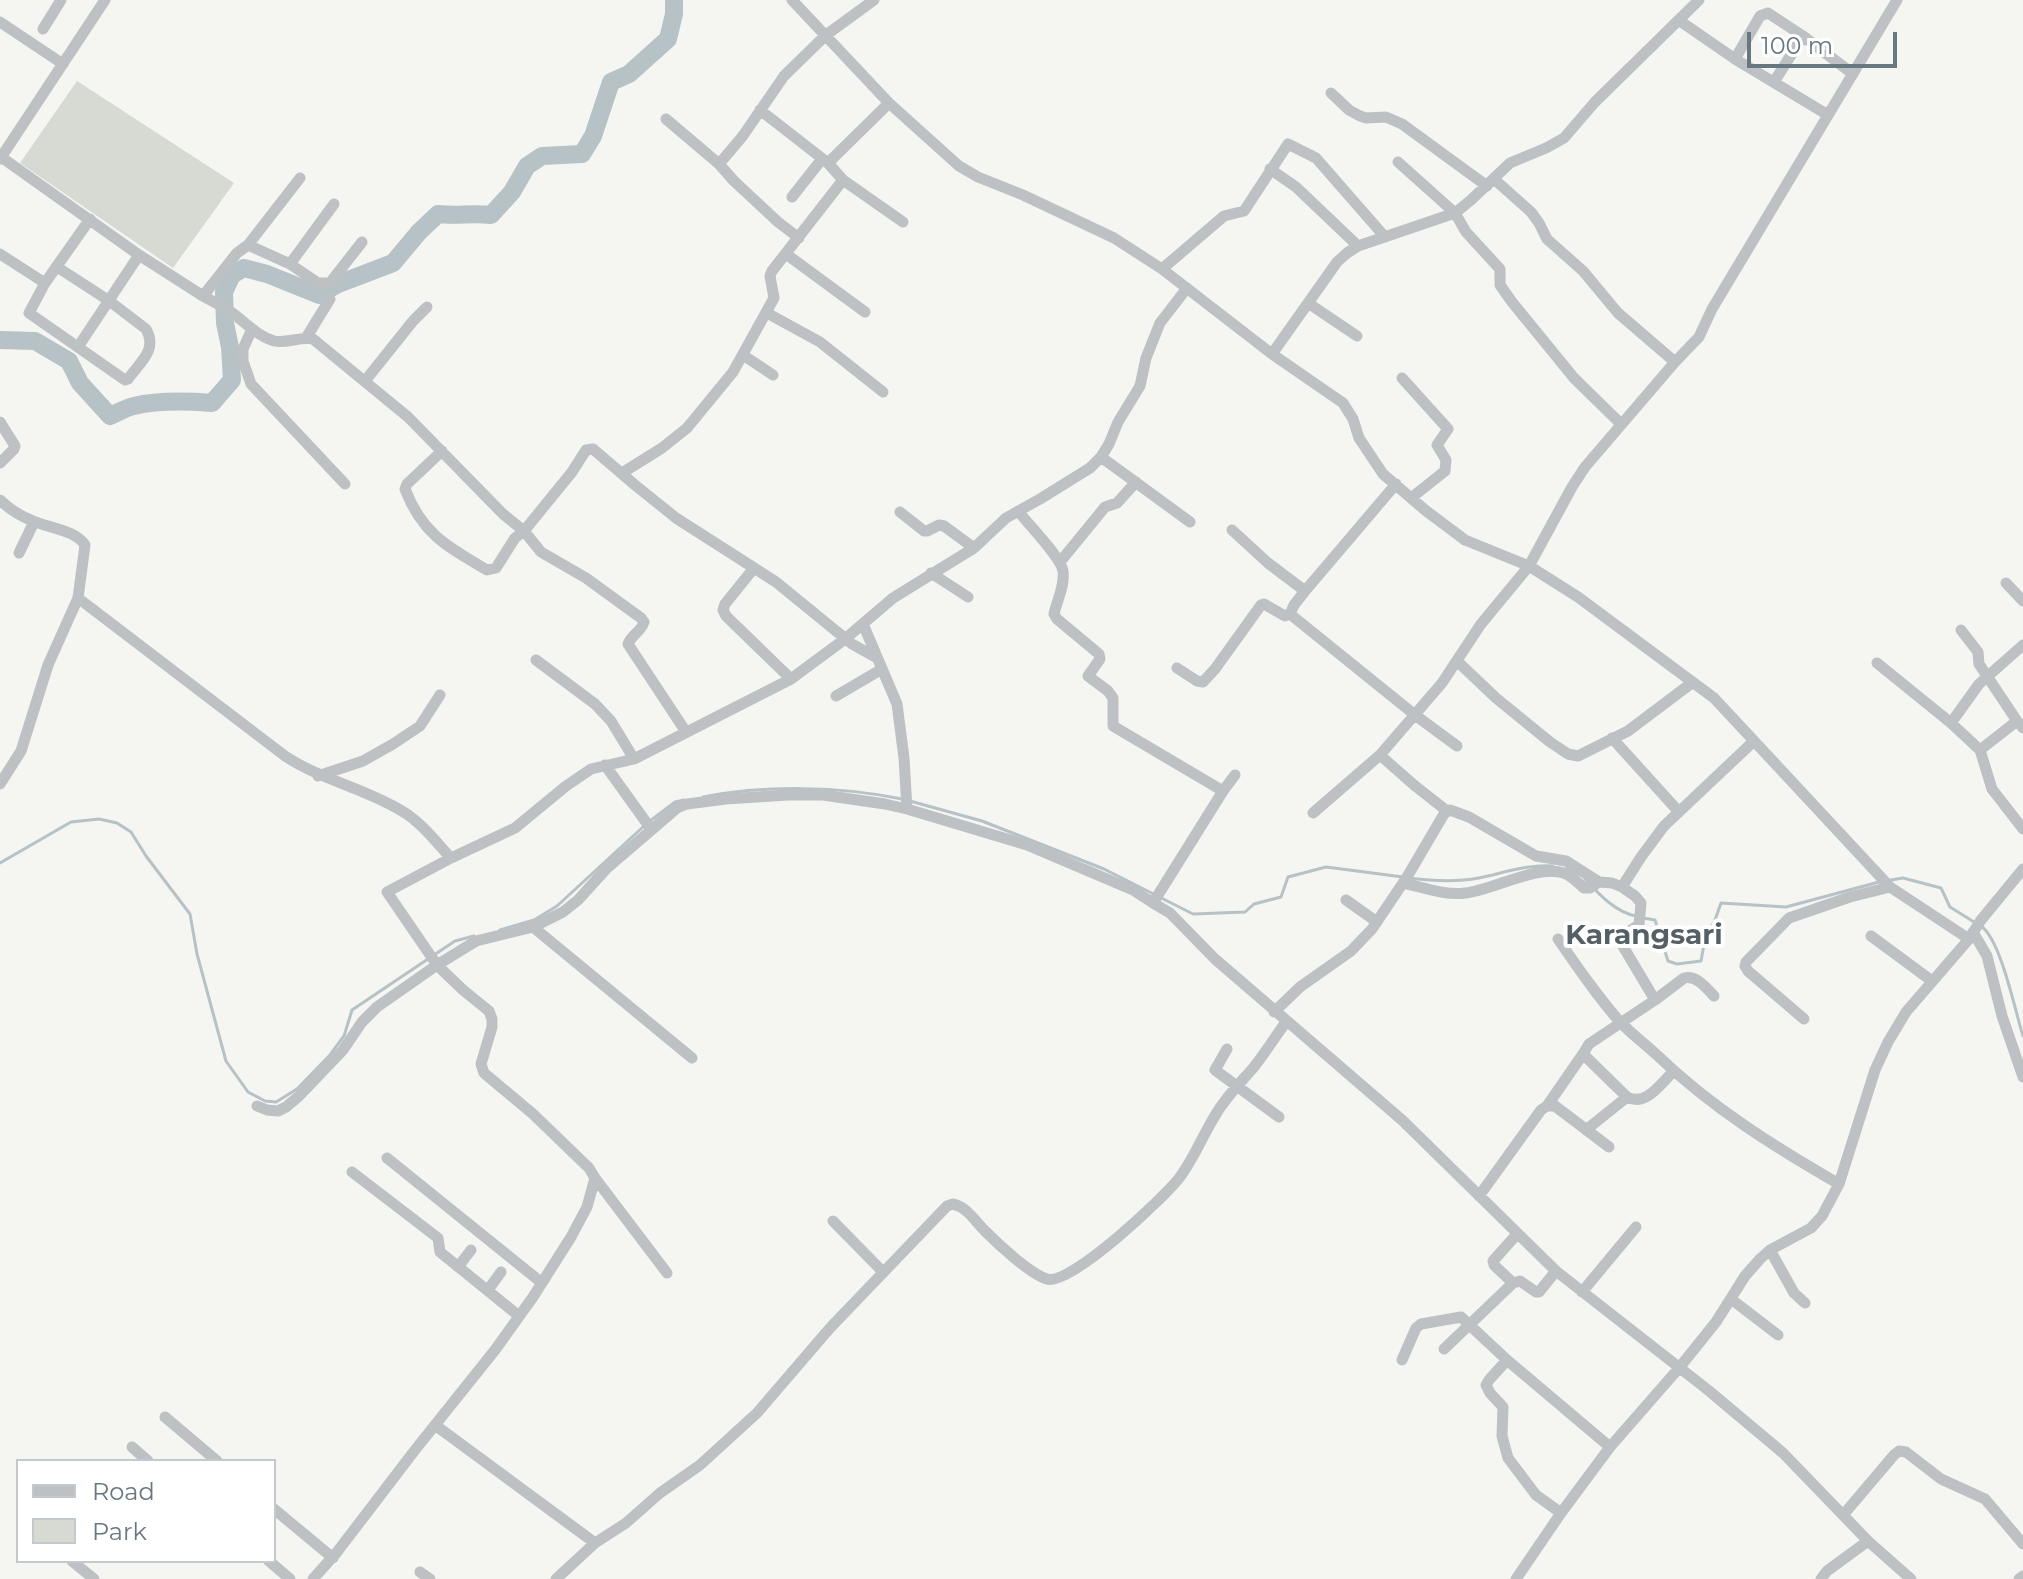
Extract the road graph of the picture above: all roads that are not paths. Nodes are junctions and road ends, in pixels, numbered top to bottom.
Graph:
1 (61, 0) edge
2 (105, 0) edge
3 (792, 0) edge
4 (874, 0) edge
5 (1699, 0) edge
6 (1897, 0) edge
7 (1680, 21) junction
8 (0, 22) edge
9 (43, 29) dead end
10 (826, 35) junction
11 (1803, 36) junction
12 (1735, 59) junction
13 (63, 64) junction
14 (1853, 74) junction
15 (1774, 82) junction
16 (1331, 93) dead end
17 (889, 103) junction
18 (760, 110) junction
19 (1828, 115) junction
20 (666, 119) dead end
21 (1, 155) edge
22 (825, 161) junction
23 (1398, 162) dead end
24 (719, 164) junction
25 (1270, 169) junction
26 (300, 178) dead end
27 (843, 180) junction
28 (1490, 182) junction
29 (792, 197) dead end
30 (334, 204) dead end
31 (1455, 213) junction
32 (90, 219) junction
33 (903, 222) dead end
34 (1385, 237) junction
35 (799, 238) junction
36 (362, 242) dead end
37 (248, 245) junction
38 (1358, 246) junction
39 (0, 254) edge
40 (786, 254) junction
41 (139, 255) junction
42 (290, 264) junction
43 (57, 267) junction
44 (1162, 269) junction
45 (45, 283) junction
46 (1187, 288) junction
47 (207, 298) junction
48 (330, 299) dead end
49 (108, 300) junction
50 (1308, 303) junction
51 (427, 307) dead end
52 (865, 312) dead end
53 (767, 313) junction
54 (252, 329) junction
55 (1357, 336) dead end
56 (306, 338) junction
57 (78, 347) junction
58 (1272, 354) junction
59 (743, 355) junction
60 (1675, 362) junction
61 (773, 375) dead end
62 (1402, 378) dead end
63 (365, 381) junction
64 (883, 392) dead end
65 (0, 422) edge
66 (1621, 424) junction
67 (442, 451) junction
68 (1101, 457) junction
69 (0, 463) edge
70 (622, 473) junction
71 (1136, 482) junction
72 (345, 484) dead end
73 (1396, 484) junction
74 (1411, 498) junction
75 (0, 500) edge
76 (1018, 511) junction
77 (900, 512) dead end
78 (34, 522) junction
79 (1190, 522) dead end
80 (1232, 530) dead end
81 (524, 531) junction
82 (974, 548) junction
83 (19, 553) dead end
84 (1060, 562) junction
85 (1529, 566) junction
86 (754, 568) junction
87 (931, 573) junction
88 (2006, 583) dead end
89 (1305, 591) junction
90 (968, 597) dead end
91 (78, 598) junction
92 (2023, 601) edge
93 (1290, 614) junction
94 (863, 624) junction
95 (1961, 630) dead end
96 (845, 639) junction
97 (2023, 645) edge
98 (536, 660) dead end
99 (1457, 661) junction
100 (1877, 663) dead end
101 (879, 664) junction
102 (1177, 668) dead end
103 (1988, 676) junction
104 (791, 679) junction
105 (1693, 682) junction
106 (440, 695) dead end
107 (836, 696) dead end
108 (1415, 715) junction
109 (1951, 723) junction
110 (2020, 724) edge
111 (686, 732) junction
112 (1612, 738) junction
113 (1754, 741) junction
114 (1457, 746) dead end
115 (1980, 750) junction
116 (1380, 755) junction
117 (634, 759) junction
118 (605, 765) junction
119 (1235, 775) dead end
120 (318, 776) junction
121 (0, 784) edge
122 (1223, 791) junction
123 (907, 802) junction
124 (1447, 811) junction
125 (1679, 812) junction
126 (1313, 813) dead end
127 (648, 825) junction
128 (2023, 829) edge
129 (451, 858) junction
130 (1564, 867) junction
131 (2023, 869) edge
132 (1405, 880) junction
133 (1890, 886) junction
134 (1622, 887) junction
135 (1156, 897) junction
136 (1346, 900) dead end
137 (1377, 922) junction
138 (533, 927) junction
139 (1975, 930) junction
140 (1871, 936) dead end
141 (1558, 939) dead end
142 (434, 960) junction
143 (1932, 981) junction
144 (1714, 996) dead end
145 (1655, 1000) junction
146 (1274, 1012) junction
147 (1804, 1019) dead end
148 (1286, 1022) junction
149 (1622, 1023) junction
150 (1227, 1049) dead end
151 (1583, 1054) junction
152 (692, 1058) dead end
153 (1673, 1072) junction
154 (2023, 1077) edge
155 (1238, 1085) junction
156 (1627, 1097) junction
157 (257, 1106) dead end
158 (1547, 1106) junction
159 (1279, 1117) dead end
160 (1586, 1130) junction
161 (1609, 1147) dead end
162 (387, 1158) dead end
163 (352, 1172) dead end
164 (595, 1178) junction
165 (1839, 1184) junction
166 (1479, 1196) junction
167 (833, 1221) dead end
168 (1636, 1227) dead end
169 (1517, 1234) junction
170 (471, 1250) dead end
171 (1770, 1250) junction
172 (458, 1267) junction
173 (1556, 1271) junction
174 (501, 1272) dead end
175 (883, 1272) junction
176 (667, 1273) dead end
177 (542, 1283) junction
178 (1513, 1283) junction
179 (488, 1290) junction
180 (1582, 1292) junction
181 (1731, 1299) junction
182 (1805, 1303) dead end
183 (519, 1316) junction
184 (1470, 1324) junction
185 (1778, 1335) dead end
186 (1444, 1349) dead end
187 (1402, 1360) dead end
188 (1507, 1360) junction
189 (1679, 1368) junction
190 (165, 1417) dead end
191 (435, 1425) junction
192 (132, 1447) dead end
193 (1610, 1447) junction
194 (146, 1459) edge
195 (215, 1459) edge
196 (276, 1511) edge
197 (1561, 1513) junction
198 (1844, 1514) junction
199 (1868, 1541) junction
200 (595, 1543) junction
201 (2023, 1544) edge
202 (333, 1558) junction
203 (74, 1563) edge
204 (271, 1563) edge
205 (94, 1579) edge
206 (290, 1579) edge
207 (313, 1579) edge
208 (556, 1579) edge
209 (1516, 1579) edge
210 (1821, 1579) edge
211 (1911, 1579) edge

1 - 9 street
2 - 13 street
3 - 10 street
4 - 10 street
5 - 7 street
6 - 14 street
7 - 12 street
7 - 28 street
8 - 13 street
10 - 17 street
10 - 18 street
11 - 12 street
11 - 14 street
11 - 15 street
12 - 15 street
13 - 21 street
14 - 19 street
15 - 19 street
16 - 28 street
17 - 22 street
17 - 44 street
18 - 22 street
18 - 24 street
19 - 60 street
20 - 24 street
21 - 32 street
22 - 27 street
22 - 29 street
23 - 31 street
24 - 35 street
25 - 34 street
25 - 38 street
25 - 44 street
26 - 37 street
27 - 33 street
27 - 35 street
28 - 31 street
28 - 60 street
30 - 42 street
31 - 34 street
31 - 66 street
32 - 41 street
32 - 43 street
34 - 38 street
35 - 40 street
36 - 42 street
37 - 42 street
37 - 47 street
38 - 50 street
39 - 45 street
40 - 52 street
40 - 53 street
41 - 47 street
41 - 49 street
43 - 45 street
43 - 49 street
44 - 46 street
45 - 57 street
46 - 58 street
46 - 68 street
47 - 54 street
48 - 56 street
49 - 57 street
49 - 57 street
50 - 55 street
50 - 58 street
51 - 63 street
53 - 59 street
53 - 64 street
54 - 56 street
54 - 72 street
56 - 63 street
58 - 73 street
59 - 61 street
59 - 70 street
60 - 66 street
62 - 74 street
63 - 67 street
65 - 69 street
66 - 85 street
67 - 81 street
67 - 81 street
68 - 71 street
68 - 76 street
70 - 81 street
70 - 86 street
71 - 79 street
71 - 84 street
73 - 74 street
73 - 89 street
74 - 85 street
75 - 78 street
76 - 82 street
76 - 84 street
77 - 82 street
78 - 83 street
78 - 91 street
80 - 89 street
81 - 111 street
82 - 87 street
84 - 122 street
85 - 99 street
85 - 105 street
86 - 96 street
86 - 104 street
87 - 90 street
87 - 94 street
88 - 92 street
89 - 93 street
91 - 120 street
91 - 121 street
93 - 102 street
93 - 108 street
94 - 96 street
94 - 101 street
95 - 103 street
96 - 101 street
96 - 104 street
97 - 103 street
98 - 117 street
99 - 108 street
99 - 112 street
100 - 109 street
101 - 107 street
101 - 123 street
103 - 109 street
103 - 110 street
104 - 111 street
105 - 112 street
105 - 113 street
106 - 120 street
108 - 114 street
108 - 116 street
109 - 115 street
110 - 115 street
111 - 117 street
112 - 125 street
113 - 125 street
113 - 133 street
115 - 128 street
116 - 124 street
116 - 126 street
117 - 118 street
118 - 127 street
118 - 129 street
119 - 122 street
120 - 129 street
122 - 135 street
123 - 127 street
123 - 135 street
124 - 130 street
124 - 132 street
125 - 134 street
127 - 138 street
129 - 142 street
130 - 132 street
130 - 134 street
131 - 139 street
132 - 137 street
133 - 139 street
133 - 147 street
134 - 145 street
135 - 146 street
136 - 137 street
137 - 146 street
138 - 142 street
138 - 152 street
139 - 143 street
139 - 154 street
140 - 143 street
141 - 149 street
142 - 157 street
142 - 164 street
143 - 165 street
144 - 145 street
145 - 149 street
146 - 148 street
148 - 155 street
148 - 166 street
149 - 151 street
149 - 153 street
150 - 155 street
151 - 156 street
151 - 158 street
153 - 156 street
153 - 165 street
155 - 159 street
155 - 175 street
156 - 160 street
158 - 160 street
158 - 166 street
160 - 161 street
162 - 177 street
163 - 172 street
164 - 176 street
164 - 177 street
165 - 171 street
166 - 169 street
167 - 175 street
168 - 180 street
169 - 173 street
169 - 178 street
170 - 172 street
171 - 181 street
171 - 182 street
172 - 179 street
173 - 178 street
173 - 180 street
174 - 179 street
175 - 200 street
177 - 183 street
178 - 184 street
179 - 183 street
180 - 189 street
181 - 185 street
181 - 189 street
183 - 191 street
184 - 186 street
184 - 187 street
184 - 188 street
188 - 193 street
188 - 197 street
189 - 193 street
189 - 198 street
190 - 195 street
191 - 200 street
191 - 202 street
192 - 194 street
193 - 197 street
196 - 202 street
197 - 209 street
198 - 199 street
198 - 201 street
199 - 210 street
199 - 211 street
200 - 208 street
202 - 207 street
203 - 205 street
204 - 206 street

